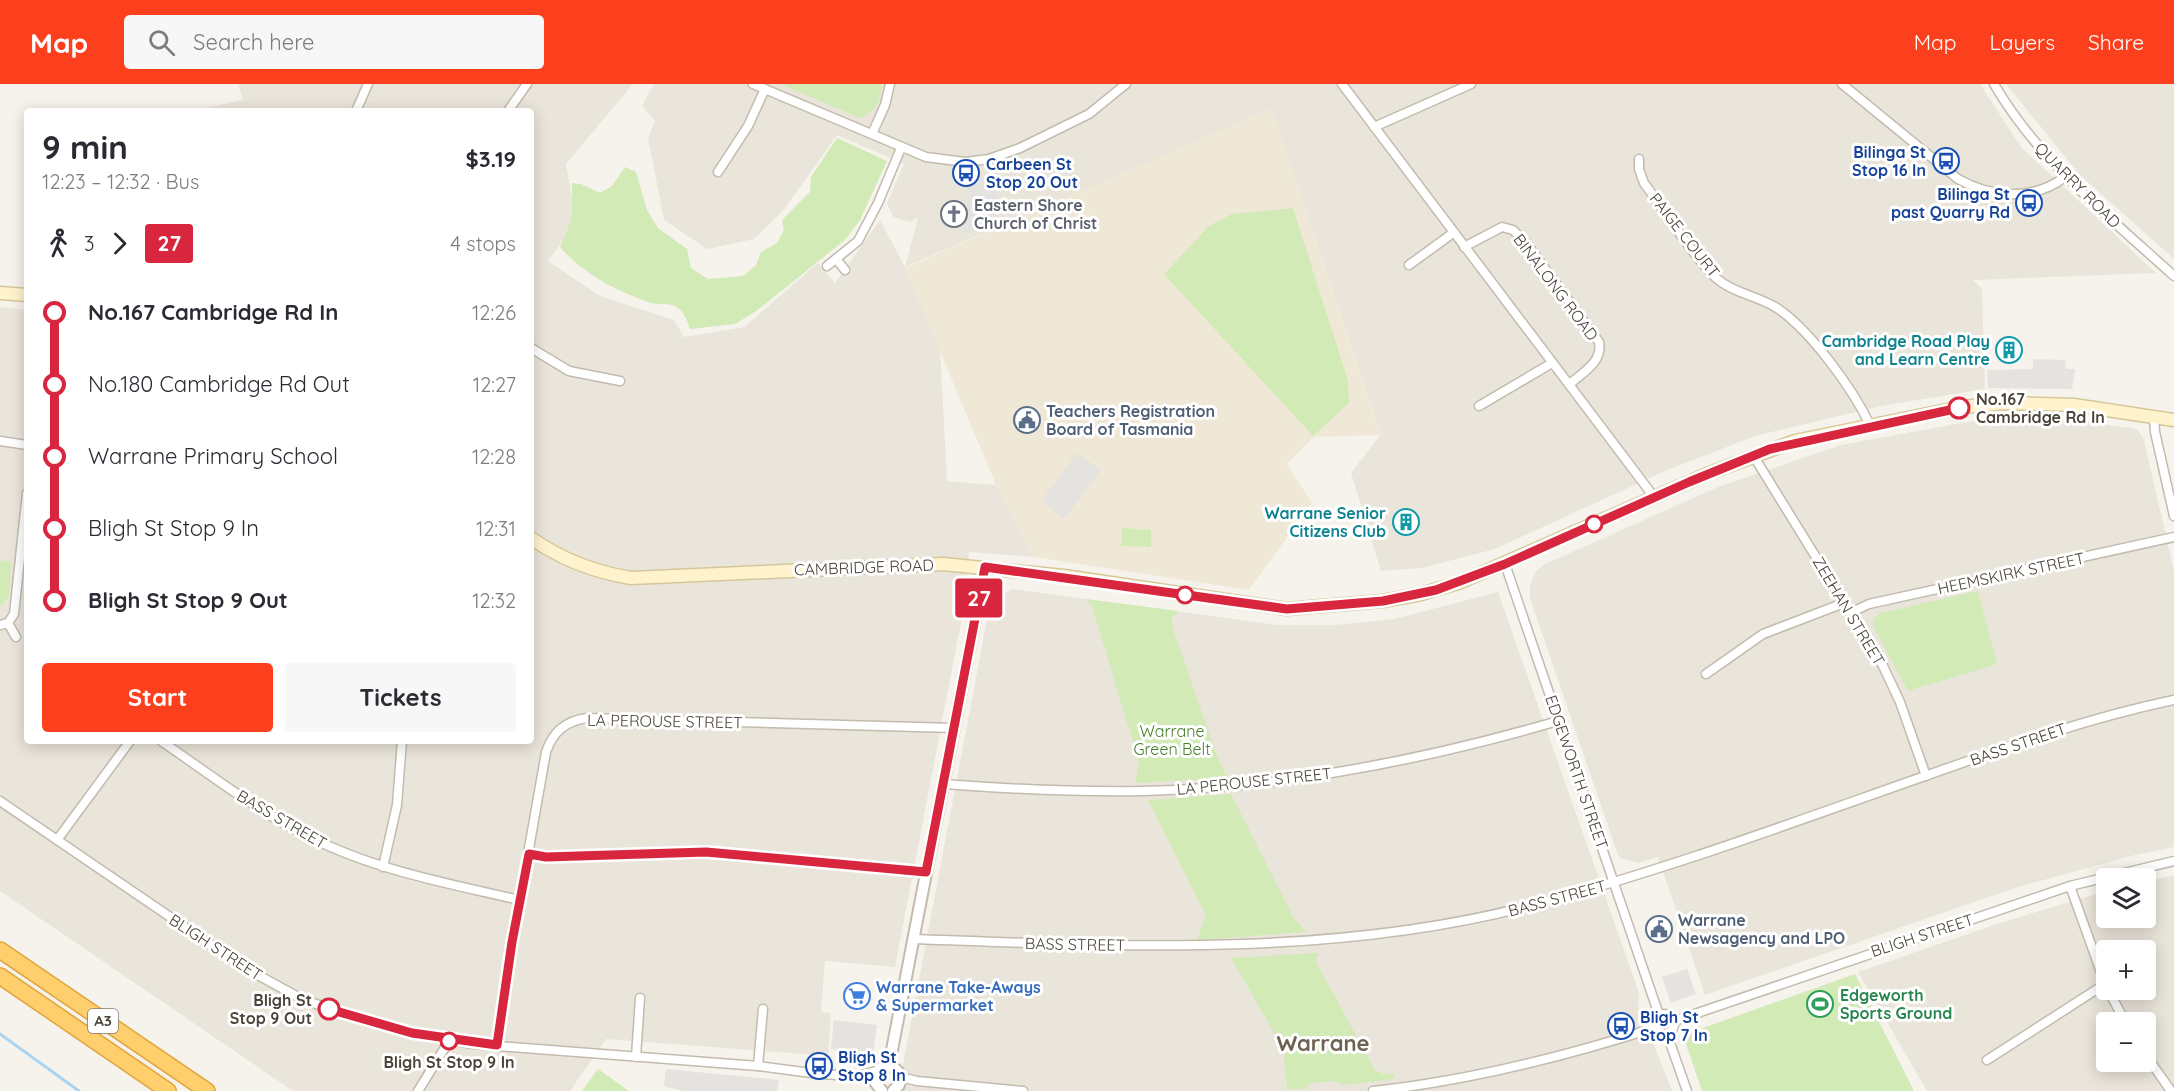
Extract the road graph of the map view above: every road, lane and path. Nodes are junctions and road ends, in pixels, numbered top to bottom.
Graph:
1 (368, 84) edge
2 (527, 84) edge
3 (890, 84) edge
4 (1126, 84) edge
5 (1342, 84) edge
6 (1471, 84) edge
7 (1842, 84) edge
8 (1994, 84) edge
9 (758, 86) edge
10 (357, 108) edge
11 (510, 108) edge
12 (1374, 127) junction
13 (872, 134) junction
14 (901, 148) junction
15 (1639, 159) dead end
16 (718, 172) dead end
17 (2065, 177) junction
18 (1453, 233) junction
19 (1464, 247) junction
20 (837, 260) junction
21 (1409, 265) dead end
22 (828, 266) dead end
23 (845, 270) dead end
24 (2174, 276) edge
25 (0, 293) edge
26 (24, 295) edge
27 (534, 350) edge
28 (1552, 363) junction
29 (620, 381) dead end
30 (1570, 384) junction
31 (1479, 406) dead end
32 (2154, 417) junction
33 (2174, 420) edge
34 (1870, 425) junction
35 (0, 441) edge
36 (24, 445) edge
37 (1754, 455) junction
38 (1654, 497) junction
39 (2174, 516) edge
40 (24, 522) edge
41 (2174, 537) edge
42 (534, 540) edge
43 (1505, 564) junction
44 (985, 567) junction
45 (1844, 603) junction
46 (1851, 613) junction
47 (4, 624) edge
48 (16, 637) dead end
49 (1706, 674) dead end
50 (2174, 700) edge
51 (1558, 721) junction
52 (954, 728) junction
53 (128, 744) edge
54 (166, 744) edge
55 (402, 744) edge
56 (1926, 776) junction
57 (943, 784) junction
58 (0, 801) edge
59 (57, 840) junction
60 (529, 854) junction
61 (2174, 861) edge
62 (383, 867) junction
63 (926, 872) junction
64 (1615, 882) junction
65 (2070, 886) junction
66 (519, 900) junction
67 (913, 939) junction
68 (0, 949) edge
69 (2096, 959) edge
70 (0, 976) edge
71 (2096, 993) edge
72 (640, 998) dead end
73 (763, 1010) dead end
74 (1659, 1015) junction
75 (1674, 1021) junction
76 (1654, 1028) junction
77 (1667, 1034) junction
78 (449, 1041) junction
79 (497, 1045) junction
80 (892, 1050) junction
81 (636, 1057) junction
82 (1987, 1060) dead end
83 (758, 1066) junction
84 (880, 1068) junction
85 (2156, 1069) edge
86 (856, 1076) junction
87 (897, 1080) edge
88 (879, 1088) edge
89 (168, 1091) edge
90 (207, 1091) edge
91 (418, 1091) edge
92 (1023, 1091) edge
93 (1372, 1091) edge
94 (1687, 1091) edge
95 (2172, 1091) edge

1 - 10 street
2 - 11 street
3 - 13 street
4 - 14 street
5 - 12 street
6 - 12 street
7 - 17 street
8 - 17 street, QUARRY ROAD
9 - 13 street
9 - 16 street
12 - 18 street
13 - 14 street
14 - 20 street
15 - 34 street, PAIGE COURT
17 - 24 street, QUARRY ROAD
18 - 19 street
18 - 21 street
19 - 28 street
19 - 30 street, BINALONG ROAD
20 - 22 street
20 - 23 street
25 - 26 main road
27 - 29 street
28 - 30 street
28 - 31 street
30 - 38 street
32 - 33 main road, CAMBRIDGE ROAD
32 - 34 main road, CAMBRIDGE ROAD
32 - 39 street
34 - 37 main road, CAMBRIDGE ROAD
35 - 36 street
37 - 38 main road, CAMBRIDGE ROAD
37 - 45 street, ZEEHAN STREET
38 - 43 main road, CAMBRIDGE ROAD
40 - 47 street
41 - 46 street, HEEMSKIRK STREET
42 - 44 main road, CAMBRIDGE ROAD
43 - 44 main road, CAMBRIDGE ROAD
43 - 51 street, EDGEWORTH STREET
44 - 52 street
45 - 46 street, ZEEHAN STREET
45 - 49 street
46 - 56 street, ZEEHAN STREET
47 - 48 street
50 - 56 street, BASS STREET
51 - 57 street, LA PEROUSE STREET
51 - 64 street, EDGEWORTH STREET
52 - 57 street
52 - 60 street, LA PEROUSE STREET
53 - 59 street
54 - 62 street, BASS STREET
55 - 62 street
56 - 64 street, BASS STREET
57 - 63 street
58 - 59 street, BLIGH STREET
59 - 78 street, BLIGH STREET
60 - 63 street
60 - 66 street, LA PEROUSE STREET
61 - 65 street, BLIGH STREET
62 - 66 street, BASS STREET
63 - 67 street
64 - 67 street, BASS STREET
64 - 74 street, EDGEWORTH STREET
65 - 69 street
65 - 75 street, BLIGH STREET
66 - 79 street, LA PEROUSE STREET
67 - 80 street
68 - 90 highway, A3
70 - 89 highway, A3
71 - 82 street
72 - 81 street
73 - 83 street
74 - 75 street
74 - 76 street
75 - 77 street
76 - 77 street
76 - 93 street
77 - 94 street
78 - 79 street, BLIGH STREET
78 - 91 street
79 - 81 street, BLIGH STREET
80 - 84 street
80 - 87 street
81 - 83 street, BLIGH STREET
83 - 86 street, BLIGH STREET
84 - 86 street
84 - 87 street
84 - 88 street
85 - 95 street
86 - 88 street
87 - 92 street

